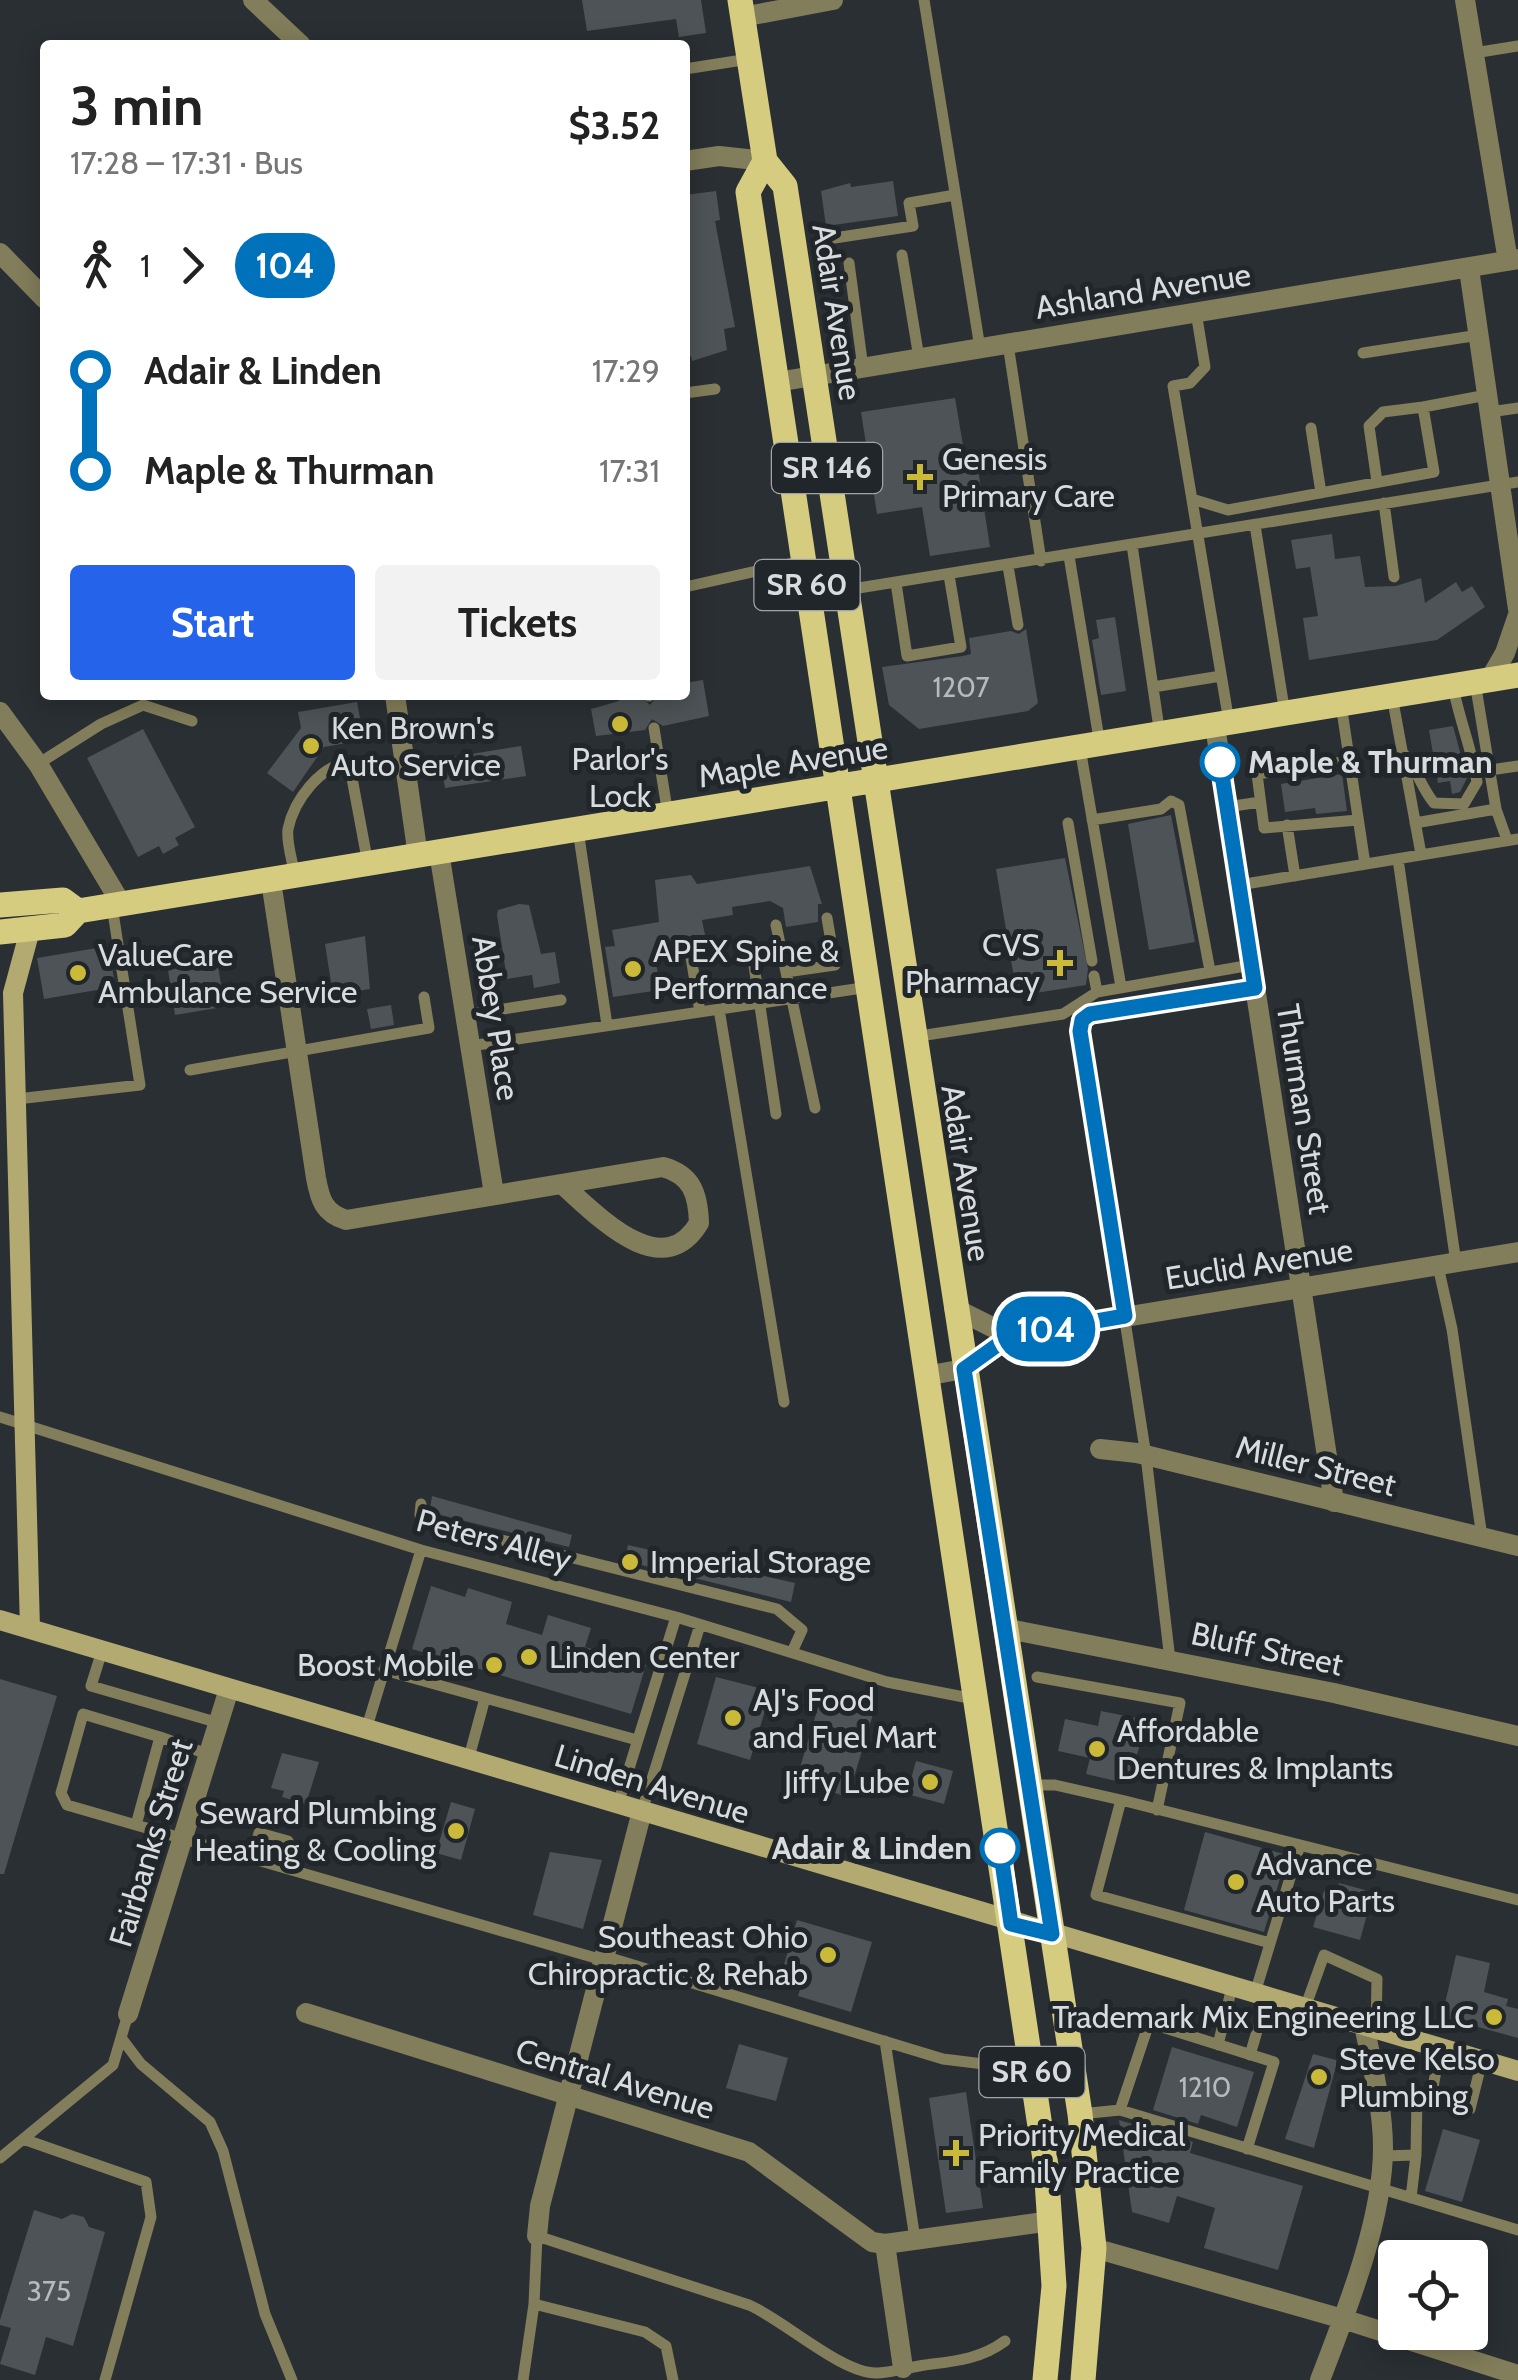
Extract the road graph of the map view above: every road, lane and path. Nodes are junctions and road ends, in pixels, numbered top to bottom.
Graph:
1 (253, 0) edge
2 (833, 0) edge
3 (924, 0) edge
4 (1465, 0) edge
5 (741, 8) edge
6 (296, 40) edge
7 (1518, 46) edge
8 (1474, 53) junction
9 (749, 59) junction
10 (690, 68) edge
11 (690, 160) edge
12 (765, 160) junction
13 (955, 195) junction
14 (828, 239) dead end
15 (0, 253) edge
16 (902, 255) dead end
17 (1513, 260) edge
18 (849, 263) dead end
19 (1469, 269) junction
20 (40, 295) edge
21 (1196, 312) junction
22 (1479, 336) junction
23 (1008, 344) junction
24 (980, 348) junction
25 (1363, 353) dead end
26 (919, 358) junction
27 (862, 368) junction
28 (814, 376) junction
29 (777, 382) junction
30 (715, 390) dead end
31 (690, 392) edge
32 (1488, 404) junction
33 (1424, 407) junction
34 (1518, 408) edge
35 (1310, 428) dead end
36 (1378, 482) junction
37 (1509, 484) edge
38 (1321, 493) junction
39 (1192, 498) junction
40 (1384, 503) junction
41 (1256, 524) junction
42 (1198, 534) junction
43 (1132, 544) junction
44 (1514, 546) edge
45 (1069, 556) junction
46 (804, 560) junction
47 (1042, 560) junction
48 (1008, 566) junction
49 (949, 575) junction
50 (1394, 577) dead end
51 (896, 583) junction
52 (690, 586) edge
53 (846, 590) junction
54 (1518, 612) edge
55 (1018, 626) dead end
56 (1518, 675) edge
57 (1222, 676) junction
58 (1472, 682) junction
59 (1153, 686) junction
60 (1392, 696) junction
61 (395, 700) edge
62 (1342, 704) junction
63 (0, 712) edge
64 (1284, 714) junction
65 (192, 721) dead end
66 (1222, 724) junction
67 (654, 728) dead end
68 (1160, 735) junction
69 (1090, 746) junction
70 (1402, 752) junction
71 (1350, 760) junction
72 (38, 764) junction
73 (1518, 766) edge
74 (1490, 770) junction
75 (874, 782) junction
76 (837, 787) junction
77 (1260, 802) junction
78 (1227, 807) junction
79 (1496, 809) junction
80 (668, 814) junction
81 (1092, 820) junction
82 (1358, 820) junction
83 (1416, 823) junction
84 (1068, 824) dead end
85 (1287, 825) junction
86 (578, 830) junction
87 (1512, 839) edge
88 (429, 854) junction
89 (1421, 854) junction
90 (1398, 859) junction
91 (368, 864) junction
92 (1365, 864) junction
93 (1294, 876) junction
94 (283, 879) junction
95 (1239, 886) junction
96 (0, 905) edge
97 (117, 905) junction
98 (78, 911) junction
99 (827, 918) dead end
100 (776, 924) dead end
101 (30, 930) junction
102 (0, 932) edge
103 (690, 951) dead end
104 (753, 959) dead end
105 (1092, 961) dead end
106 (1251, 965) junction
107 (0, 971) edge
108 (1210, 971) junction
109 (786, 972) junction
110 (1094, 976) dead end
111 (869, 987) junction
112 (1121, 987) junction
113 (1255, 988) junction
114 (1097, 992) junction
115 (13, 993) junction
116 (424, 998) dead end
117 (792, 998) junction
118 (561, 1000) dead end
119 (759, 1003) junction
120 (718, 1009) junction
121 (700, 1012) junction
122 (465, 1015) junction
123 (607, 1025) junction
124 (913, 1036) junction
125 (470, 1046) junction
126 (297, 1051) junction
127 (190, 1070) dead end
128 (17, 1098) junction
129 (815, 1108) dead end
130 (776, 1114) dead end
131 (562, 1184) junction
132 (494, 1194) junction
133 (1518, 1252) edge
134 (1447, 1264) junction
135 (1301, 1287) junction
136 (954, 1308) junction
137 (1125, 1316) junction
138 (1010, 1336) junction
139 (964, 1369) junction
140 (925, 1376) junction
141 (784, 1402) dead end
142 (0, 1417) edge
143 (24, 1424) junction
144 (1100, 1449) dead end
145 (1146, 1456) junction
146 (1334, 1502) junction
147 (421, 1504) dead end
148 (1482, 1537) junction
149 (1518, 1546) edge
150 (421, 1550) junction
151 (676, 1618) junction
152 (0, 1620) edge
153 (700, 1624) junction
154 (1003, 1628) junction
155 (30, 1629) junction
156 (102, 1651) junction
157 (792, 1652) junction
158 (1170, 1660) junction
159 (384, 1670) junction
160 (1037, 1676) dead end
161 (229, 1689) junction
162 (484, 1698) junction
163 (978, 1700) junction
164 (219, 1723) junction
165 (366, 1730) junction
166 (1518, 1736) edge
167 (160, 1737) junction
168 (637, 1740) junction
169 (210, 1755) junction
170 (468, 1760) junction
171 (1026, 1785) junction
172 (1121, 1800) junction
173 (618, 1804) junction
174 (1156, 1810) junction
175 (642, 1811) junction
176 (136, 1824) junction
177 (185, 1835) junction
178 (288, 1841) dead end
179 (1300, 1845) junction
180 (253, 1855) junction
181 (1518, 1900) edge
182 (1011, 1924) junction
183 (1052, 1934) junction
184 (1270, 1943) junction
185 (607, 1959) junction
186 (1232, 1988) junction
187 (1261, 1995) junction
188 (1305, 2008) junction
189 (306, 2013) dead end
190 (128, 2014) joint
191 (1370, 2027) junction
192 (122, 2039) junction
193 (885, 2041) junction
194 (1218, 2046) junction
195 (1440, 2048) junction
196 (1250, 2055) junction
197 (1482, 2060) junction
198 (1032, 2070) junction
199 (1518, 2071) edge
200 (570, 2097) junction
201 (1431, 2099) junction
202 (1120, 2110) junction
203 (1080, 2114) junction
204 (23, 2138) junction
205 (1247, 2149) junction
206 (1416, 2155) junction
207 (1383, 2156) junction
208 (0, 2158) edge
209 (1380, 2189) junction
210 (1411, 2198) junction
211 (1051, 2221) junction
212 (1518, 2230) edge
213 (536, 2236) junction
214 (915, 2239) junction
215 (884, 2244) junction
216 (1094, 2248) junction
217 (534, 2304) junction
218 (1344, 2319) junction
219 (1004, 2341) dead end
220 (903, 2374) edge
221 (1518, 2375) edge
222 (106, 2380) edge
223 (292, 2380) edge
224 (523, 2380) edge
225 (673, 2380) edge
226 (1044, 2380) edge
227 (1083, 2380) edge
228 (1320, 2380) edge

1 - 6 street
2 - 5 street
3 - 13 lane
4 - 8 street
5 - 9 main road, Adair Avenue / SR 60
7 - 8 lane
8 - 17 street
9 - 10 lane
9 - 12 main road, Adair Avenue / SR 60
11 - 12 street
12 - 28 main road, Adair Avenue / SR 146
12 - 29 main road, Adair Avenue / SR 60
13 - 14 lane
13 - 24 lane
15 - 20 street
16 - 26 lane
17 - 19 street, Ashland Avenue
18 - 27 lane
19 - 21 street, Ashland Avenue
19 - 22 street
21 - 23 street, Ashland Avenue
21 - 39 lane
22 - 25 lane
22 - 32 street
23 - 24 street, Ashland Avenue
23 - 47 lane
24 - 26 street, Ashland Avenue
26 - 27 street, Ashland Avenue
27 - 28 street, Ashland Avenue
28 - 29 street, Ashland Avenue
28 - 53 main road, Adair Avenue / SR 146
29 - 46 main road, Adair Avenue / SR 60
30 - 31 lane
32 - 33 lane
32 - 34 lane
32 - 37 street
33 - 36 lane
33 - 36 lane
35 - 38 lane
36 - 38 lane
37 - 40 lane
37 - 44 street
38 - 39 lane
39 - 42 lane
40 - 41 lane
40 - 50 lane
41 - 42 lane
41 - 64 lane
42 - 43 lane
42 - 57 lane
43 - 45 lane
43 - 59 lane
44 - 54 street
45 - 47 lane
45 - 69 lane
46 - 52 lane
46 - 76 main road, Adair Avenue / SR 60
47 - 48 lane
48 - 49 lane
48 - 55 lane
49 - 51 lane
49 - 51 lane
51 - 53 lane
53 - 75 main road, Adair Avenue / SR 146
54 - 58 street
56 - 58 main road, Maple Avenue
57 - 59 lane
57 - 66 lane
58 - 60 main road, Maple Avenue
58 - 70 lane
58 - 74 lane
59 - 68 lane
60 - 62 main road, Maple Avenue
60 - 70 lane
61 - 88 street, Abbey Place
62 - 64 main road, Maple Avenue
62 - 71 lane
63 - 72 street
64 - 66 main road, Maple Avenue
65 - 72 lane
66 - 68 main road, Maple Avenue
66 - 78 street, Thurman Street
67 - 80 lane
68 - 69 main road, Maple Avenue
69 - 75 main road, Maple Avenue
69 - 81 lane
70 - 83 lane
71 - 77 lane
71 - 82 lane
72 - 97 street
73 - 74 lane
74 - 79 lane
75 - 76 main road, Maple Avenue
75 - 124 main road, Adair Avenue / SR 60
76 - 80 main road, Maple Avenue
76 - 111 main road, Adair Avenue / SR 60
77 - 78 lane
77 - 85 lane
78 - 95 street, Thurman Street
79 - 83 lane
79 - 87 lane
80 - 86 main road, Maple Avenue
81 - 108 lane
81 - 112 lane
82 - 85 lane
82 - 92 lane
83 - 89 lane
84 - 105 lane
85 - 93 lane
86 - 88 main road, Maple Avenue
86 - 123 lane
87 - 89 lane
88 - 91 main road, Maple Avenue
88 - 122 street, Abbey Place
89 - 90 lane
90 - 92 lane
90 - 134 lane
91 - 94 main road, Maple Avenue
91 - 94 lane
92 - 93 lane
93 - 95 lane
94 - 97 main road, Maple Avenue
94 - 126 street
95 - 106 street, Thurman Street
96 - 98 main road
97 - 98 main road, Maple Avenue
97 - 128 lane
98 - 101 main road
99 - 109 lane
100 - 109 lane
101 - 102 main road
101 - 115 street
103 - 121 lane
104 - 119 lane
106 - 108 lane
106 - 113 street, Thurman Street
107 - 115 street
108 - 112 lane
109 - 117 lane
110 - 114 lane
111 - 117 lane
111 - 140 main road, Adair Avenue / SR 60
112 - 114 lane
113 - 135 street, Thurman Street
113 - 137 lane
114 - 124 lane
115 - 128 street
116 - 126 lane
117 - 119 lane
117 - 129 lane
118 - 122 lane
119 - 120 lane
119 - 130 lane
120 - 121 lane
120 - 141 lane
121 - 123 lane
122 - 125 street, Abbey Place
123 - 125 lane
124 - 136 main road, Adair Avenue / SR 60
125 - 132 street, Abbey Place
126 - 127 lane
126 - 132 street
128 - 143 street
131 - 131 street
131 - 132 street
133 - 134 street, Euclid Avenue
134 - 135 street, Euclid Avenue
134 - 148 lane
135 - 137 street, Euclid Avenue
135 - 146 street, Thurman Street
136 - 138 street
136 - 139 main road, Adair Avenue / SR 60
137 - 138 street, Euclid Avenue
137 - 145 lane
138 - 139 street, Euclid Avenue
139 - 140 street, Euclid Avenue
139 - 154 main road, Adair Avenue / SR 60
140 - 163 main road, Adair Avenue / SR 60
142 - 143 lane, Peters Alley
143 - 150 lane, Peters Alley
143 - 155 street
144 - 145 street, Miller Street
145 - 146 street, Miller Street
145 - 158 lane
146 - 148 street, Miller Street
147 - 157 lane
148 - 149 street, Miller Street
150 - 151 lane, Peters Alley
150 - 159 lane
151 - 153 lane, Peters Alley
151 - 168 lane
152 - 155 street, Linden Avenue
153 - 157 lane, Peters Alley
153 - 175 lane
154 - 158 street, Bluff Street
154 - 171 main road, Adair Avenue / SR 60
155 - 156 street, Linden Avenue
156 - 161 street, Linden Avenue
156 - 164 lane
157 - 163 lane, Peters Alley
158 - 166 street, Bluff Street
159 - 162 lane
159 - 165 lane
160 - 174 lane
161 - 164 street, Fairbanks Street
161 - 165 street, Linden Avenue
162 - 168 lane
162 - 170 lane
163 - 182 main road, Adair Avenue / SR 60
164 - 169 street, Fairbanks Street
165 - 170 street, Linden Avenue
167 - 169 lane
167 - 176 lane
167 - 176 lane
168 - 173 lane
169 - 177 street, Fairbanks Street
170 - 173 street, Linden Avenue
171 - 172 lane
171 - 183 main road, Adair Avenue / SR 60
172 - 174 lane
172 - 184 lane
173 - 175 street, Linden Avenue
174 - 179 lane
175 - 182 street, Linden Avenue
175 - 185 street
176 - 177 lane
177 - 180 lane
177 - 190 street, Fairbanks Street
178 - 180 lane
179 - 181 lane
179 - 184 lane
180 - 185 lane
182 - 183 street, Linden Avenue
182 - 198 main road, Adair Avenue / SR 60
183 - 186 street, Linden Avenue
183 - 203 main road, Adair Avenue / SR 60
184 - 187 lane
185 - 193 lane
185 - 200 street
186 - 187 street, Linden Avenue
186 - 194 lane
187 - 188 street, Linden Avenue
187 - 196 lane
188 - 191 street, Linden Avenue
188 - 191 lane
189 - 200 street, Central Avenue
190 - 192 lane
191 - 195 street, Linden Avenue
191 - 207 street
192 - 204 lane
192 - 223 lane
193 - 198 lane
193 - 214 lane
194 - 196 lane
194 - 202 lane
195 - 197 street, Linden Avenue
195 - 201 lane
196 - 205 lane
197 - 199 street, Linden Avenue
197 - 201 lane
198 - 211 main road, Adair Avenue / SR 60
200 - 213 street
200 - 215 street, Central Avenue
201 - 206 lane
202 - 203 lane
202 - 205 lane
203 - 216 main road, Adair Avenue / SR 60
204 - 208 lane
204 - 222 lane
205 - 209 lane
206 - 207 lane
206 - 210 lane
207 - 209 street
209 - 210 lane
209 - 218 street
210 - 212 lane
211 - 214 street
211 - 226 main road, Adair Avenue / SR 60
213 - 217 lane
213 - 220 lane
214 - 215 street
215 - 220 street
216 - 218 street
216 - 227 main road, Adair Avenue / SR 60
217 - 224 lane
217 - 225 lane
218 - 221 street
218 - 228 street
219 - 220 lane

